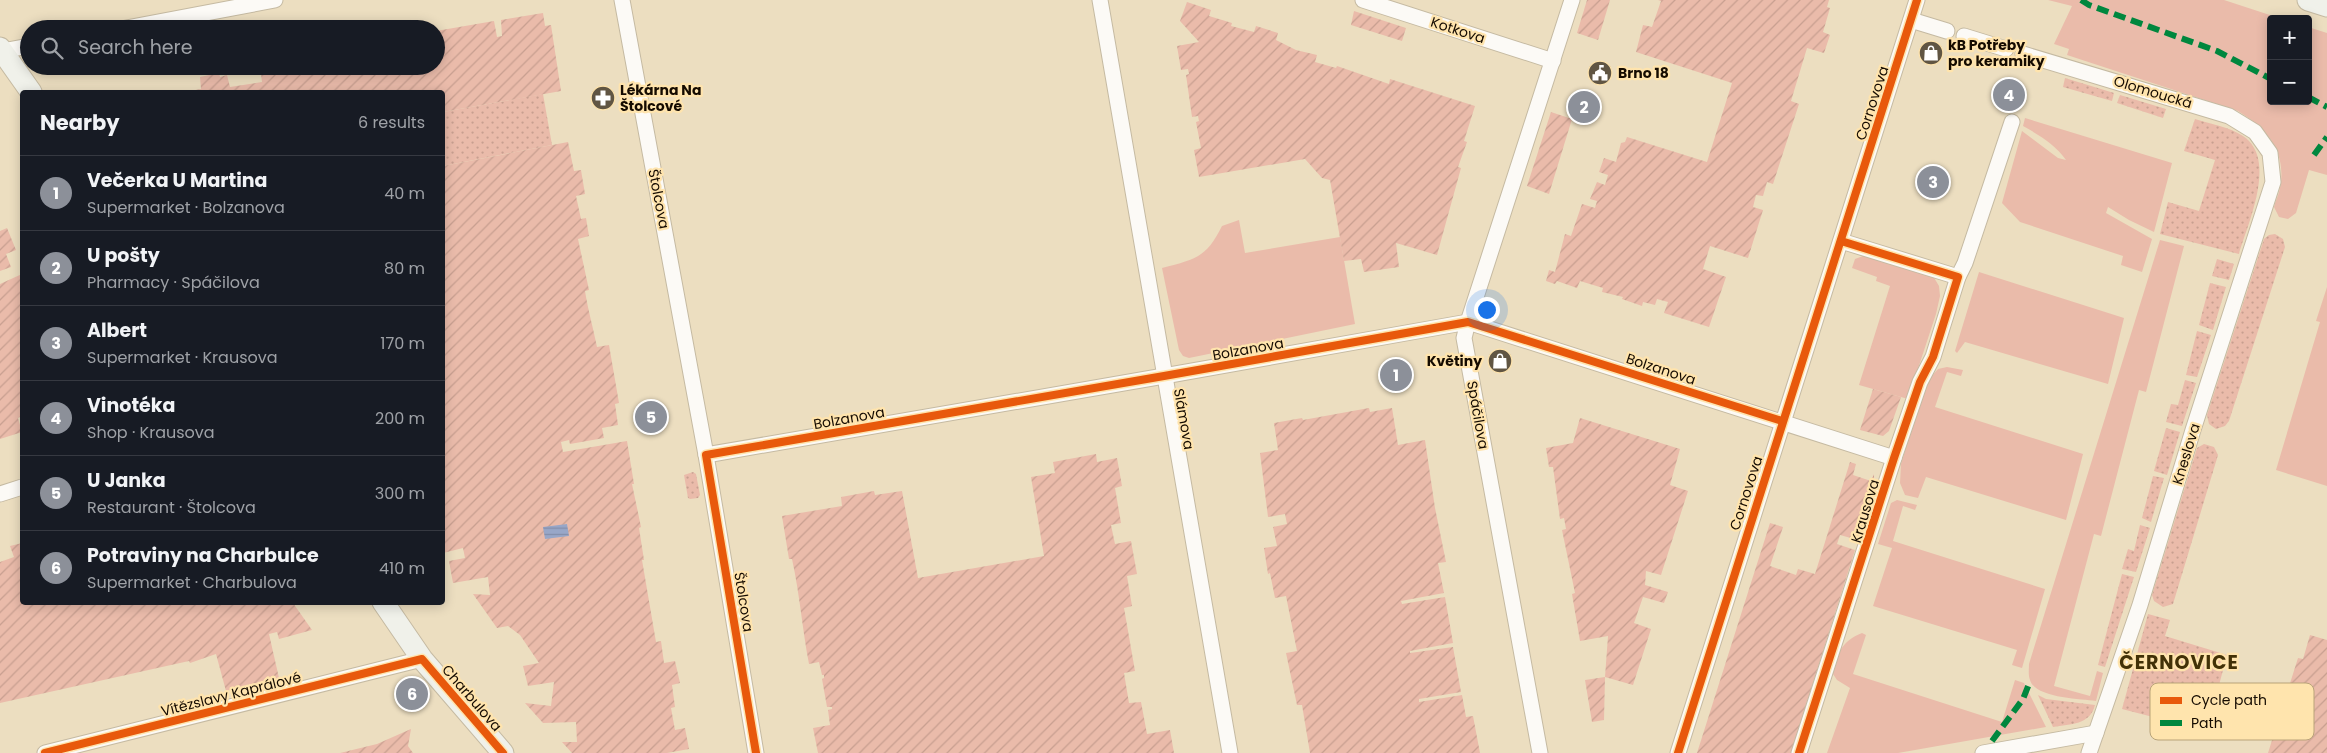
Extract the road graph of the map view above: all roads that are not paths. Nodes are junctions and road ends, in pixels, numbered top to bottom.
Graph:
1 (275, 0) edge
2 (622, 0) edge
3 (1100, 0) edge
4 (1363, 0) edge
5 (1572, 0) edge
6 (1917, 0) edge
7 (2308, 0) edge
8 (2327, 6) edge
9 (169, 20) edge
10 (1911, 20) junction
11 (1947, 31) dead end
12 (1964, 36) dead end
13 (20, 47) edge
14 (2006, 49) dead end
15 (1, 50) edge
16 (2023, 54) dead end
17 (1554, 61) junction
18 (30, 90) edge
19 (2012, 122) dead end
20 (2270, 153) joint
21 (1841, 241) junction
22 (1958, 278) junction
23 (1468, 322) junction
24 (1164, 376) junction
25 (1782, 421) junction
26 (706, 455) junction
27 (1894, 458) junction
28 (20, 488) edge
29 (0, 494) edge
30 (384, 605) edge
31 (422, 659) junction
32 (2096, 733) junction
33 (45, 753) edge
34 (503, 753) edge
35 (756, 753) edge
36 (1230, 753) edge
37 (1540, 753) edge
38 (1678, 753) edge
39 (1799, 753) edge
40 (1983, 753) edge
41 (2089, 753) edge

1 - 9 street
2 - 26 street, Štolcova
3 - 24 street, Slámova
4 - 17 street, Kotkova
5 - 17 street, Spáčilova
6 - 10 street, Cornovova
7 - 8 street
10 - 11 street
10 - 21 street, Cornovova
12 - 14 street
13 - 15 street
15 - 18 street
16 - 20 street, Olomoucká
17 - 23 street, Spáčilova
19 - 22 street, Krausova
20 - 32 street, Kneslova
21 - 22 street
21 - 25 street, Cornovova
22 - 27 street, Krausova
23 - 24 street, Bolzanova
23 - 25 street, Bolzanova
23 - 37 street, Spáčilova
24 - 26 street, Bolzanova
24 - 36 street, Slámova
25 - 27 street, Bolzanova
25 - 38 street, Cornovova
26 - 35 street, Štolcova
27 - 39 street, Krausova
28 - 29 street
30 - 31 street, Charbulova
31 - 33 street, Vítězslavy Kaprálové
31 - 34 street, Charbulova
32 - 40 street
32 - 41 street, Kneslova

